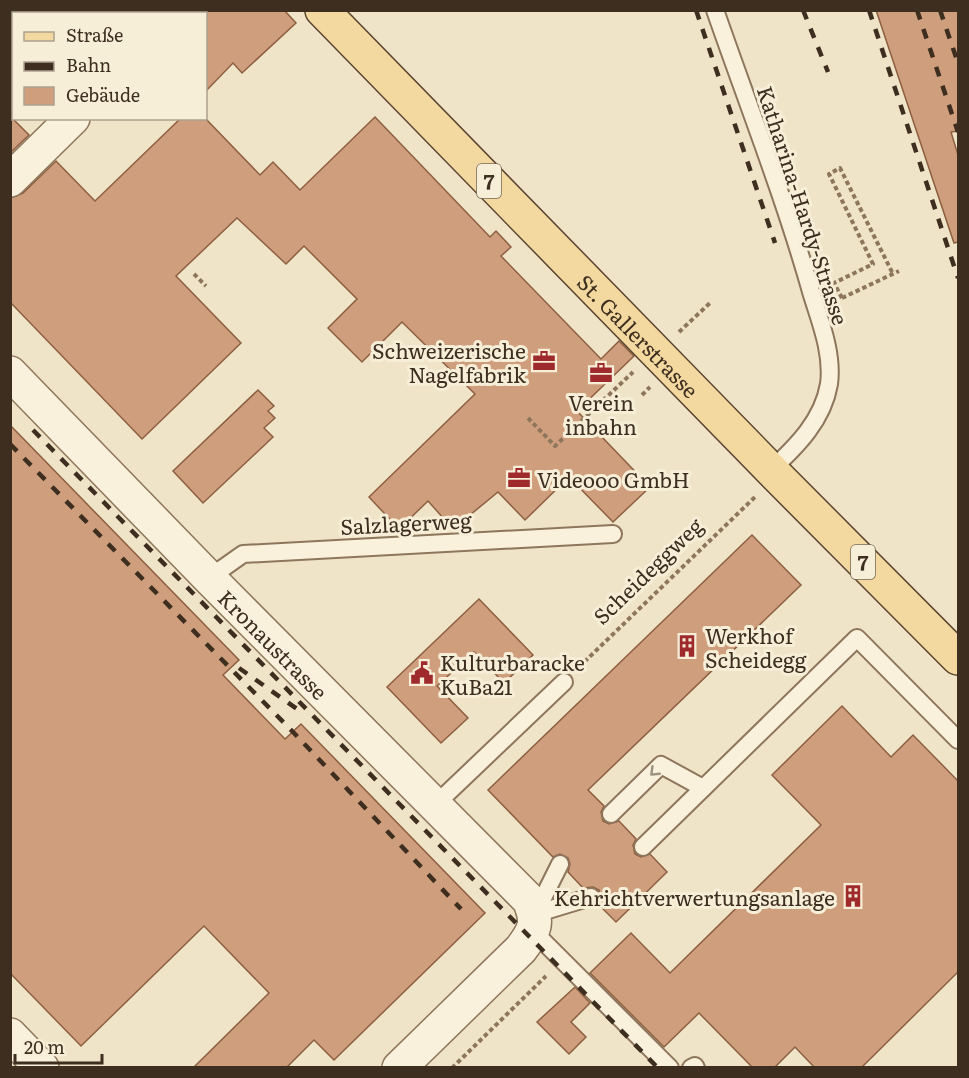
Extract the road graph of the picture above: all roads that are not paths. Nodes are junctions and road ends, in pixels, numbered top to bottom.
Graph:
1 (322, 10) edge
2 (715, 10) edge
3 (71, 120) edge
4 (10, 180) edge
5 (10, 373) edge
6 (766, 481) junction
7 (613, 534) dead end
8 (209, 578) junction
9 (958, 658) edge
10 (564, 682) road end
11 (958, 740) edge
12 (703, 788) junction
13 (435, 805) junction
14 (611, 814) dead end
15 (643, 847) dead end
16 (560, 864) dead end
17 (591, 897) dead end
18 (541, 932) junction
19 (10, 1035) edge
20 (42, 1068) edge
21 (399, 1068) edge
22 (670, 1068) edge
23 (691, 1068) edge
24 (696, 1068) edge

1 - 6 main road, St. Gallerstrasse / 7
2 - 6 lane, Katharina-Hardy-Strasse
3 - 4 street
5 - 8 street, Kronaustrasse
6 - 9 main road, St. Gallerstrasse / 7
7 - 8 lane, Salzlagerweg
8 - 13 street, Kronaustrasse
10 - 13 lane
11 - 12 lane
12 -> 14 lane
12 - 15 lane
13 - 18 street, Kronaustrasse
16 - 18 lane
17 - 18 lane
18 - 21 street
18 - 22 lane
19 - 20 street
23 - 24 lane

